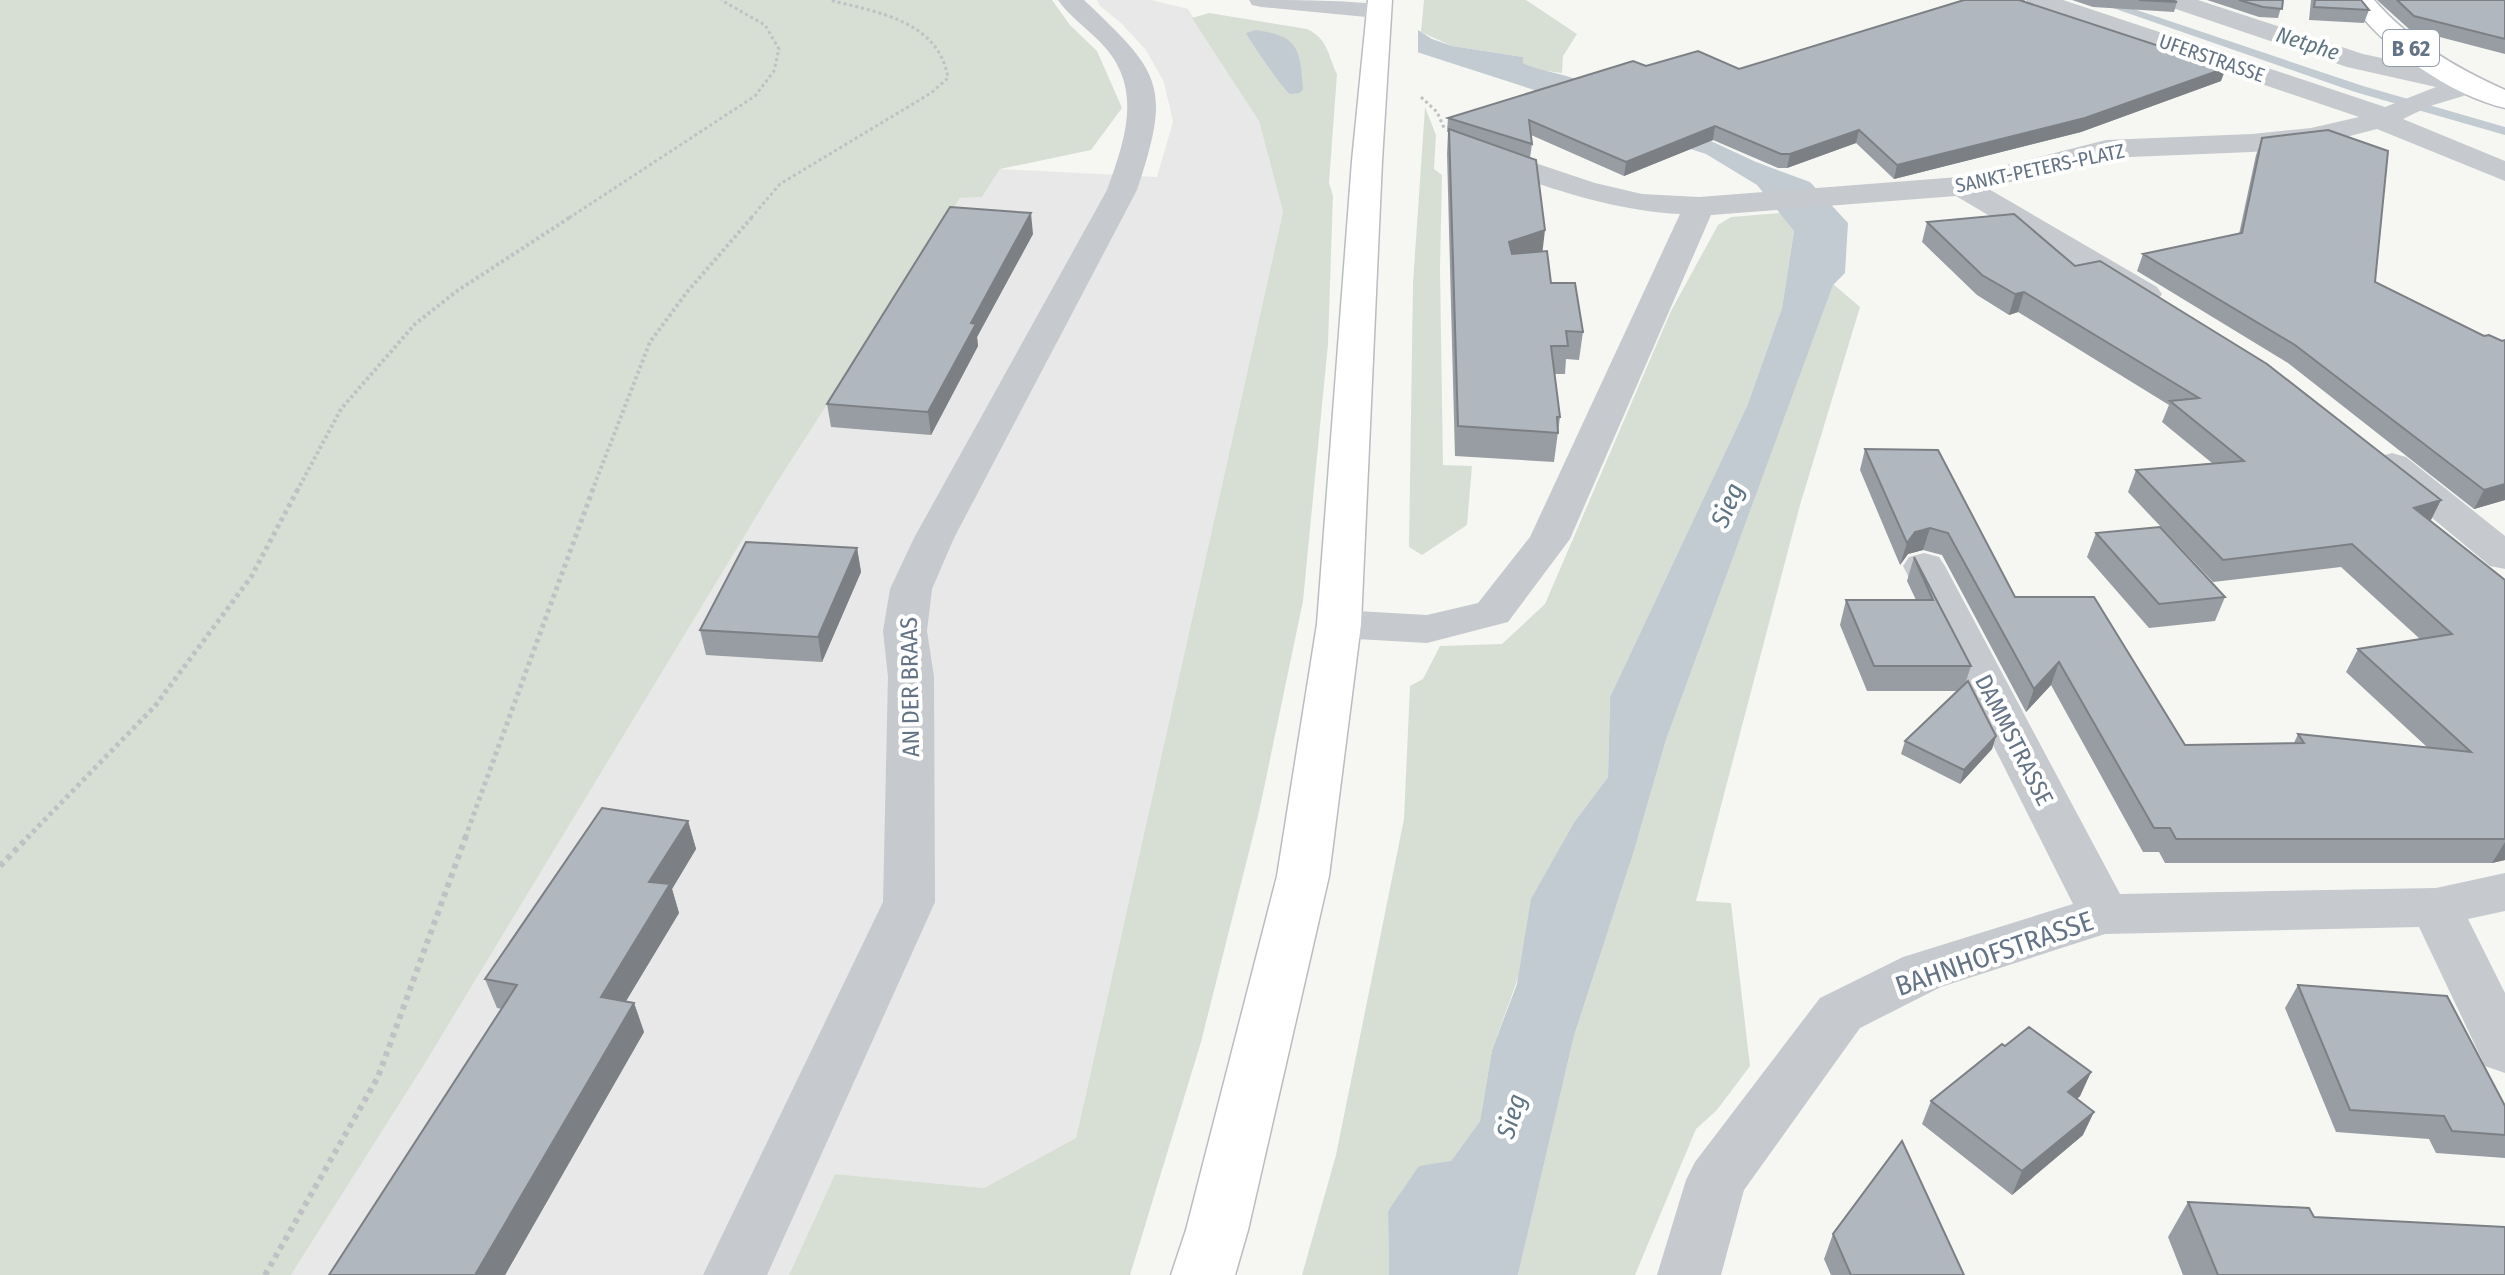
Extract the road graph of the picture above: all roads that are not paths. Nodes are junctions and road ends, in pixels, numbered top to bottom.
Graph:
1 (1070, 0) edge
2 (1261, 0) edge
3 (2038, 0) edge
4 (2173, 0) edge
5 (2361, 0) edge
6 (1378, 5) edge
7 (2470, 85) junction
8 (2505, 100) edge
9 (2396, 111) junction
10 (1451, 143) edge
11 (2505, 172) edge
12 (1961, 186) junction
13 (1711, 205) junction
14 (2178, 315) edge
15 (2364, 443) edge
16 (2505, 557) edge
17 (1924, 566) dead end
18 (1339, 624) junction
19 (2505, 892) edge
20 (2436, 907) junction
21 (2104, 914) junction
22 (2505, 1050) edge
23 (735, 1275) edge
24 (1203, 1275) edge
25 (1689, 1275) edge

1 - 23 street, AN DER BRAAS
2 - 6 street
3 - 9 street, UFERSTRASSE
4 - 7 street
5 - 7 main road, B 62
6 - 18 main road
7 - 8 main road, B 62
7 - 9 street, SANKT-PETERS-PLATZ
9 - 11 street
9 - 12 street, SANKT-PETERS-PLATZ
10 - 13 street, SANKT-PETERS-PLATZ
12 - 13 street, SANKT-PETERS-PLATZ
12 - 14 street
13 - 18 street
15 - 16 street
17 - 21 street, DAMMSTRASSE
18 - 24 main road
19 - 20 street, BAHNHOFSTRASSE
20 - 21 street, BAHNHOFSTRASSE
20 - 22 street
21 - 25 street, BAHNHOFSTRASSE

